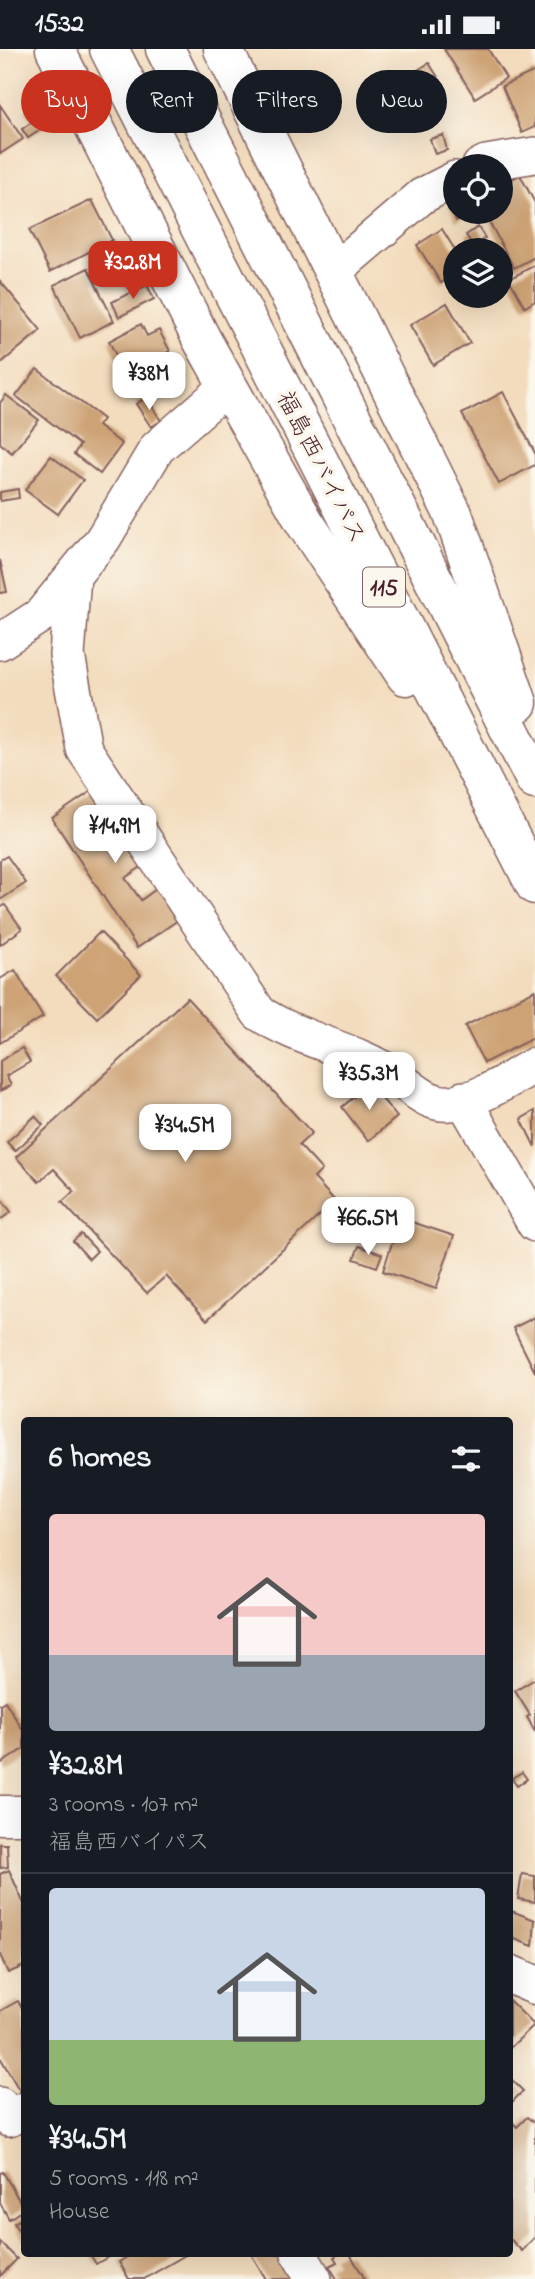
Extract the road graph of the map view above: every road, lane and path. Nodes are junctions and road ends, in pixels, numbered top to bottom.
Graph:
1 (55, 49) edge
2 (109, 49) edge
3 (166, 49) edge
4 (223, 49) edge
5 (535, 155) edge
6 (513, 159) edge
7 (443, 186) edge
8 (334, 271) junction
9 (228, 386) junction
10 (73, 576) junction
11 (0, 642) edge
12 (535, 754) edge
13 (535, 780) edge
14 (513, 839) junction
15 (535, 885) edge
16 (535, 1065) edge
17 (463, 1099) junction
18 (535, 1224) edge
19 (0, 1815) edge
20 (21, 1815) edge
21 (513, 1976) edge
22 (535, 1985) edge
23 (0, 2105) edge
24 (21, 2113) edge
25 (301, 2257) edge
26 (314, 2279) edge

1 - 9 main road
2 - 14 main road, 福島西バイパス / 115
3 - 13 main road, 福島西バイパス / 115
4 - 8 main road
5 - 6 street
7 - 8 street
8 - 12 main road
9 - 10 street
9 - 14 main road
10 - 11 street
10 - 17 street
14 - 15 main road, 福島西バイパス / 115
16 - 17 street
17 - 18 street
19 - 20 main road
21 - 22 main road
23 - 24 street
25 - 26 street

